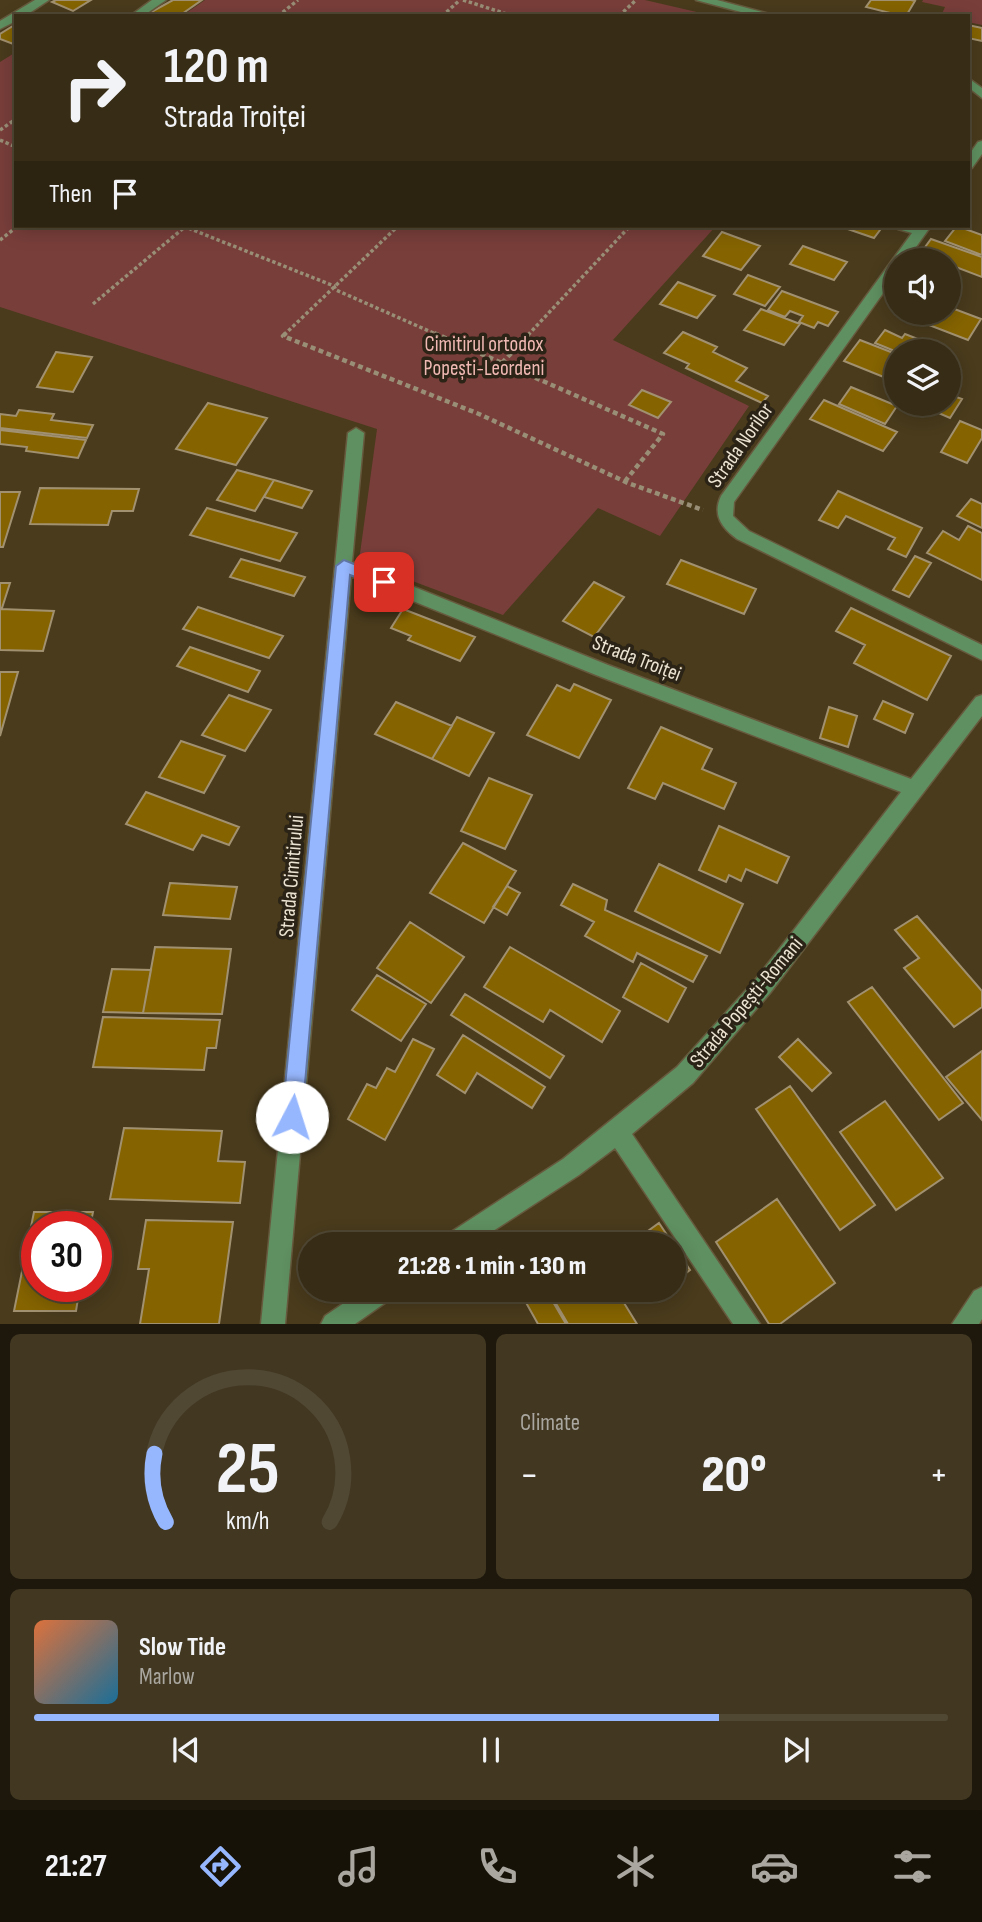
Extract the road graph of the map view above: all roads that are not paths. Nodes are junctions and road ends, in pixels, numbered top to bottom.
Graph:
1 (43, 0) edge
2 (160, 0) edge
3 (702, 0) edge
4 (19, 14) edge
5 (138, 14) edge
6 (763, 14) edge
7 (982, 145) edge
8 (970, 162) edge
9 (922, 229) edge
10 (908, 248) edge
11 (884, 281) edge
12 (356, 433) dead end
13 (344, 566) junction
14 (982, 653) edge
15 (982, 702) edge
16 (915, 789) junction
17 (617, 1132) junction
18 (471, 1232) edge
19 (982, 1299) edge
20 (366, 1302) edge
21 (273, 1324) edge
22 (333, 1324) edge
23 (748, 1324) edge
24 (964, 1324) edge

1 - 4 street
2 - 5 street
3 - 6 street
7 - 8 street
9 - 10 street, Strada Norilor
11 - 14 street, Strada Norilor
12 - 13 street, Strada Cimitirului
13 - 16 street, Strada Troiței
13 - 21 street, Strada Cimitirului
15 - 16 street, Strada Popești-Romani
16 - 17 street, Strada Popești-Romani
17 - 18 street, Strada Popești-Romani
17 - 23 street
19 - 24 street
20 - 22 street

